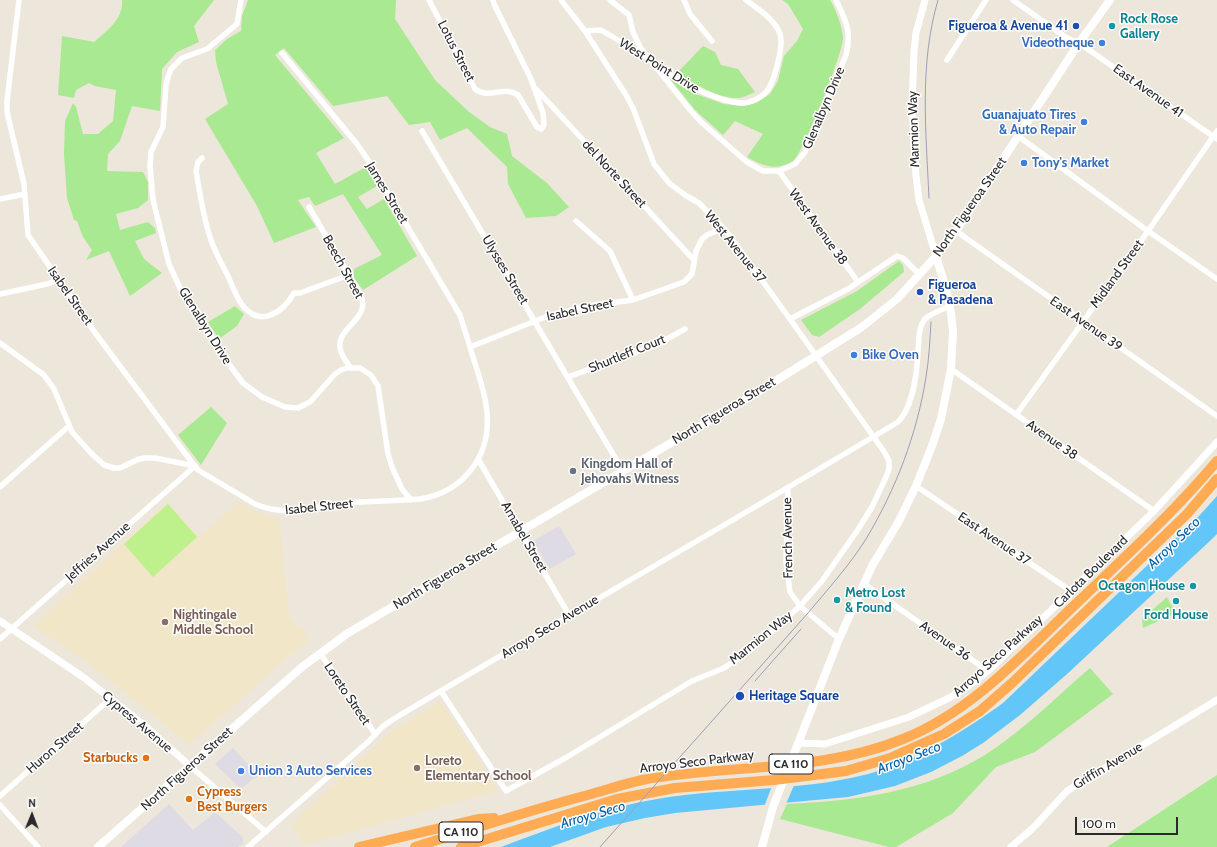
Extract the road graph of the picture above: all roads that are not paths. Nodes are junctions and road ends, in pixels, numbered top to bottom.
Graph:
1 (19, 0) edge
2 (241, 0) edge
3 (429, 0) edge
4 (493, 0) edge
5 (562, 0) edge
6 (610, 0) edge
7 (684, 0) edge
8 (746, 0) edge
9 (836, 0) edge
10 (924, 0) edge
11 (986, 0) edge
12 (1012, 0) edge
13 (1110, 0) edge
14 (585, 31) junction
15 (712, 41) dead end
16 (1079, 43) junction
17 (282, 53) dead end
18 (650, 59) junction
19 (947, 60) dead end
20 (534, 88) junction
21 (422, 131) dead end
22 (1216, 135) edge
23 (1018, 136) junction
24 (202, 158) dead end
25 (779, 171) junction
26 (25, 194) junction
27 (0, 199) edge
28 (309, 207) dead end
29 (576, 221) dead end
30 (723, 228) junction
31 (956, 231) junction
32 (1148, 231) junction
33 (936, 256) junction
34 (694, 260) junction
35 (349, 275) junction
36 (920, 275) junction
37 (1217, 279) edge
38 (58, 280) junction
39 (858, 282) junction
40 (0, 294) edge
41 (633, 300) junction
42 (950, 306) junction
43 (790, 319) junction
44 (535, 320) junction
45 (1083, 321) junction
46 (684, 329) dead end
47 (0, 343) edge
48 (470, 347) junction
49 (816, 355) junction
50 (351, 368) junction
51 (951, 369) junction
52 (568, 377) junction
53 (1016, 415) junction
54 (1217, 416) edge
55 (69, 426) junction
56 (873, 437) junction
57 (1217, 442) edge
58 (478, 459) junction
59 (1217, 461) edge
60 (195, 466) junction
61 (623, 471) junction
62 (1217, 479) edge
63 (916, 486) junction
64 (0, 487) edge
65 (788, 488) junction
66 (411, 500) junction
67 (1154, 511) junction
68 (521, 531) junction
69 (863, 583) junction
70 (1071, 592) junction
71 (800, 606) junction
72 (569, 615) junction
73 (0, 621) edge
74 (11, 629) junction
75 (0, 639) edge
76 (839, 639) junction
77 (320, 653) junction
78 (988, 671) junction
79 (441, 691) junction
80 (110, 699) junction
81 (1217, 700) edge
82 (375, 734) junction
83 (799, 743) junction
84 (190, 766) junction
85 (0, 796) edge
86 (0, 805) edge
87 (506, 818) junction
88 (526, 826) junction
89 (266, 832) junction
90 (38, 847) edge
91 (98, 847) edge
92 (248, 847) edge
93 (359, 847) edge
94 (415, 847) edge
95 (461, 847) edge
96 (472, 847) edge
97 (762, 847) edge
98 (1011, 847) edge

1 - 26 street, Isabel Street
2 - 50 street, Glenalbyn Drive
3 - 20 street, Lotus Street
4 - 20 street
5 - 14 street, West Avenue 37
6 - 18 street
7 - 15 street
8 - 18 street, West Point Drive
9 - 25 street, Glenalbyn Drive
10 - 33 street, Marmion Way
11 - 19 street
12 - 16 street, East Avenue 41
13 - 16 main road, North Figueroa Street
14 - 18 street, West Point Drive
14 - 30 street, West Avenue 37
16 - 22 street, East Avenue 41
16 - 23 main road, North Figueroa Street
17 - 48 street, James Street
18 - 25 street
20 - 34 street, del Norte Street
21 - 44 street, Ulysses Street
22 - 32 street, Midland Street
23 - 31 main road, North Figueroa Street
23 - 32 street
24 - 35 street
25 - 39 street, West Avenue 38
26 - 27 street
26 - 38 street, Isabel Street
28 - 35 street, Beech Street
29 - 41 street
30 - 34 street, Isabel Street
30 - 43 street, West Avenue 37
31 - 33 main road, North Figueroa Street
31 - 45 street, East Avenue 39
32 - 37 street
32 - 45 street, Midland Street
33 - 36 main road, North Figueroa Street
33 - 42 main road
34 - 41 street, Isabel Street
35 - 50 street, Beech Street
36 - 39 street
36 - 49 main road, North Figueroa Street
38 - 40 street
38 - 60 street, Isabel Street
39 - 43 street
41 - 44 street, Isabel Street
42 - 51 main road
42 - 56 street
43 - 49 street, West Avenue 37
44 - 48 street, Isabel Street
44 - 52 street, Ulysses Street
45 - 53 street, Midland Street
45 - 54 street, East Avenue 39
46 - 52 street, Shurtleff Court
47 - 55 street
48 - 58 street, Isabel Street
49 - 56 street, West Avenue 37
49 - 61 main road, North Figueroa Street
50 - 66 street
51 - 53 street, Avenue 38
51 - 63 main road
52 - 61 street, Ulysses Street
53 - 67 street, Avenue 38
55 - 60 street
55 - 64 street
56 - 65 street, Arroyo Seco Avenue
56 - 71 street, Marmion Way
57 - 67 street, Carlota Boulevard
58 - 66 street, Isabel Street
58 - 68 street, Amabel Street
59 - 87 highway, Arroyo Seco Parkway / CA 110
60 - 66 street, Isabel Street
60 - 74 street, Jeffries Avenue
61 - 68 main road, North Figueroa Street
62 - 88 highway, Arroyo Seco Parkway / CA 110
63 - 69 main road
63 - 70 street, East Avenue 37
65 - 71 street, French Avenue
65 - 72 street, Arroyo Seco Avenue
67 - 70 street, Carlota Boulevard
68 - 72 street, Amabel Street
68 - 77 main road, North Figueroa Street
69 - 76 main road
69 - 78 street, Avenue 36
70 - 78 street, Carlota Boulevard
71 - 76 street, French Avenue
71 - 79 street, Marmion Way
72 - 79 street, Arroyo Seco Avenue
73 - 74 street, Cypress Avenue
74 - 75 street, Jeffries Avenue
74 - 80 street, Cypress Avenue
76 - 83 main road
77 - 82 street, Loreto Street
77 - 84 main road, North Figueroa Street
78 - 83 street, Carlota Boulevard
79 - 82 street, Arroyo Seco Avenue
80 - 84 street, Cypress Avenue
80 - 85 street, Huron Street
81 - 98 street, Griffin Avenue
82 - 89 street, Arroyo Seco Avenue
83 - 97 main road
84 - 89 street, Cypress Avenue
84 - 91 main road, North Figueroa Street
86 - 90 street
87 - 93 highway
87 - 94 highway, Arroyo Seco Parkway / CA 110
88 - 95 highway, Arroyo Seco Parkway / CA 110
88 - 96 highway
89 - 92 street, Arroyo Seco Avenue

